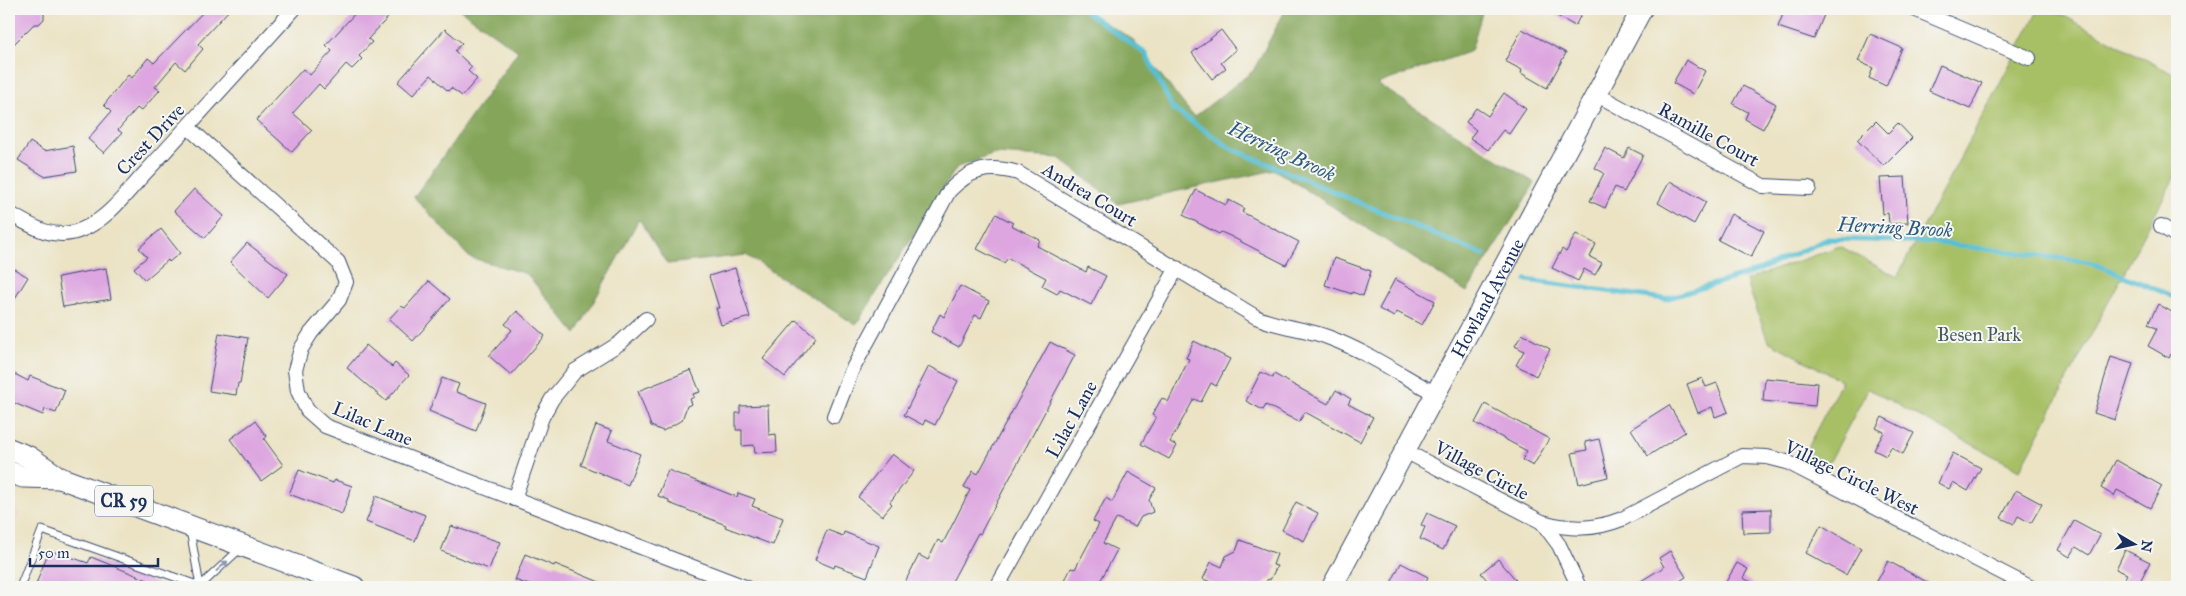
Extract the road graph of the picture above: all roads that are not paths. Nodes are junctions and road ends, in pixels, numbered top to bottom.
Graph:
1 (294, 9) edge
2 (1642, 9) edge
3 (1914, 9) edge
4 (2029, 58) dead end
5 (1596, 94) junction
6 (188, 127) junction
7 (1810, 188) dead end
8 (9, 213) edge
9 (2161, 226) dead end
10 (2177, 236) edge
11 (1177, 268) junction
12 (646, 319) dead end
13 (1436, 394) junction
14 (834, 416) dead end
15 (9, 449) edge
16 (1405, 451) junction
17 (9, 472) edge
18 (60, 478) junction
19 (514, 499) junction
20 (1542, 522) junction
21 (189, 525) junction
22 (244, 545) junction
23 (20, 587) edge
24 (200, 587) edge
25 (354, 587) edge
26 (745, 587) edge
27 (997, 587) edge
28 (1332, 587) edge
29 (1579, 587) edge
30 (2030, 587) edge

1 - 6 street, Crest Drive
2 - 5 street, Howland Avenue
3 - 4 street
5 - 7 street, Ramille Court
5 - 13 street, Howland Avenue
6 - 8 street, Crest Drive
6 - 19 street, Lilac Lane
9 - 10 street
11 - 13 street, Andrea Court
11 - 14 street, Andrea Court
11 - 27 street, Lilac Lane
12 - 19 street
13 - 16 street, Howland Avenue
15 - 18 main road, CR 59
16 - 20 street, Village Circle
16 - 28 street, Howland Avenue
17 - 18 main road, CR 59
18 - 21 main road, CR 59
19 - 26 street, Lilac Lane
20 - 29 street
20 - 30 street, Village Circle West
21 - 22 main road, CR 59
21 - 24 lane
24 -> 22 lane
22 - 25 main road, CR 59
23 - 24 lane

